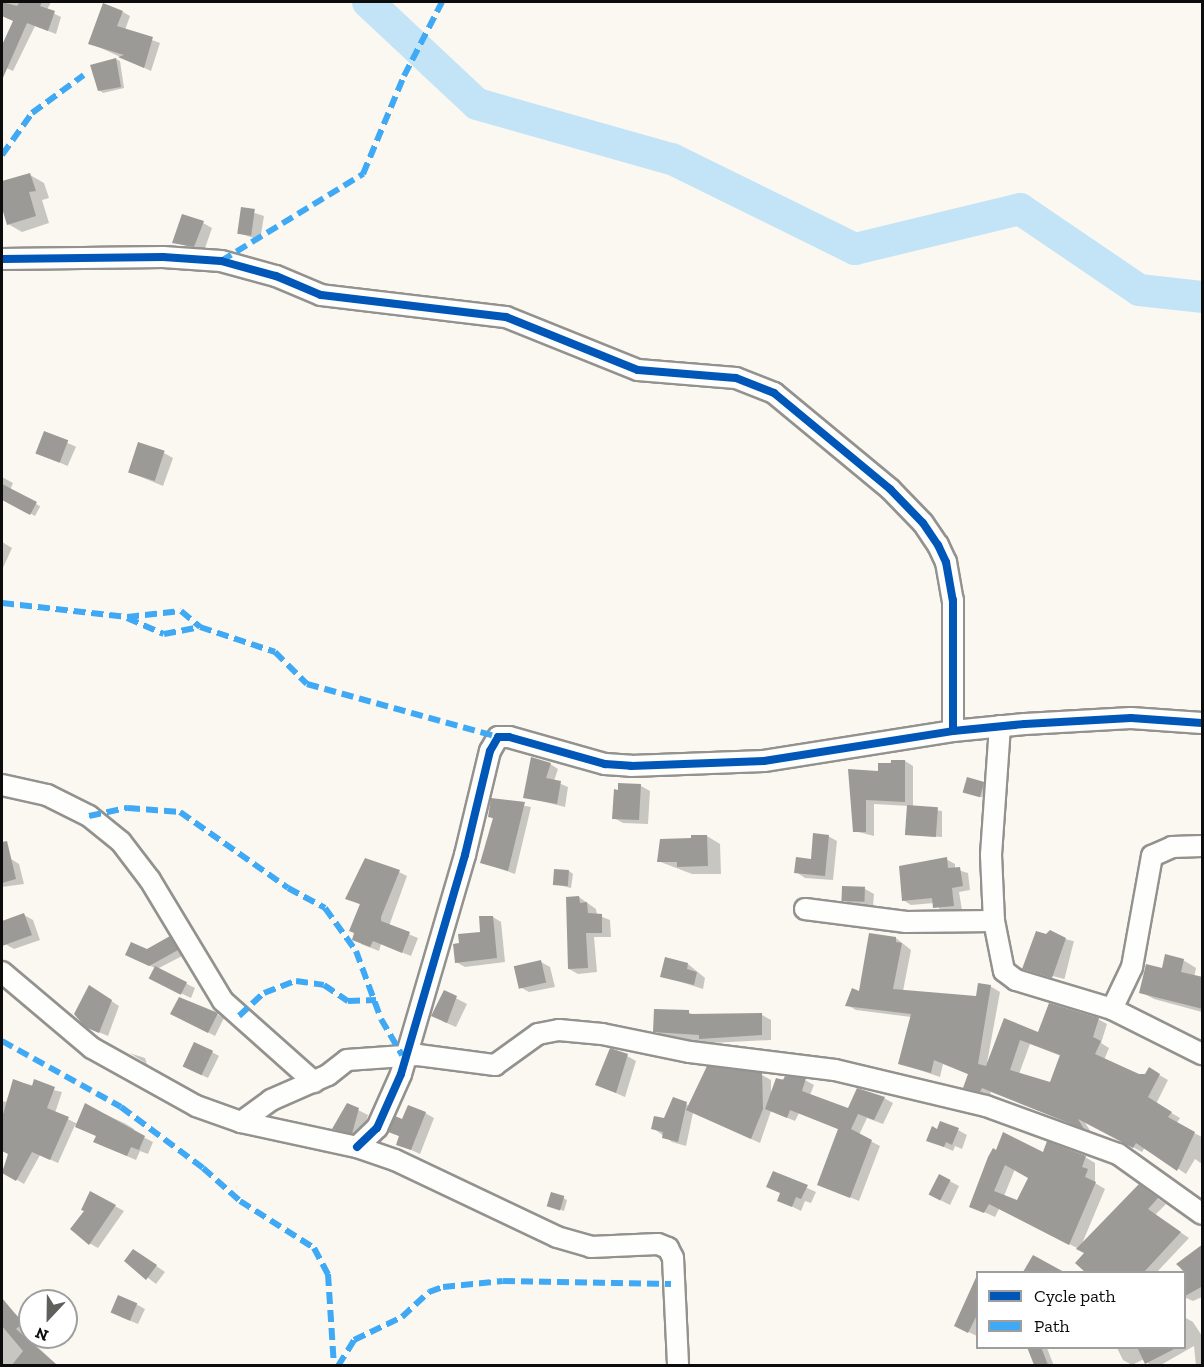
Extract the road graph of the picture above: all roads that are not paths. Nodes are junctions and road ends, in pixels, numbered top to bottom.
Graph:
1 (2, 260) edge
2 (1203, 723) edge
3 (1000, 726) junction
4 (953, 731) junction
5 (2, 784) edge
6 (1203, 846) edge
7 (806, 909) dead end
8 (994, 921) junction
9 (2, 972) edge
10 (1112, 1009) junction
11 (1203, 1054) edge
12 (406, 1055) junction
13 (314, 1082) junction
14 (241, 1122) junction
15 (357, 1147) junction
16 (1203, 1215) edge
17 (678, 1365) edge

1 - 4 street
2 - 3 street
3 - 4 street
3 - 8 street
4 - 12 street
5 - 13 street
6 - 10 street
7 - 8 street
8 - 10 street
9 - 14 street
10 - 11 street
12 - 13 street
12 - 15 street
12 - 16 street
13 - 14 street
14 - 15 street
15 - 17 street

